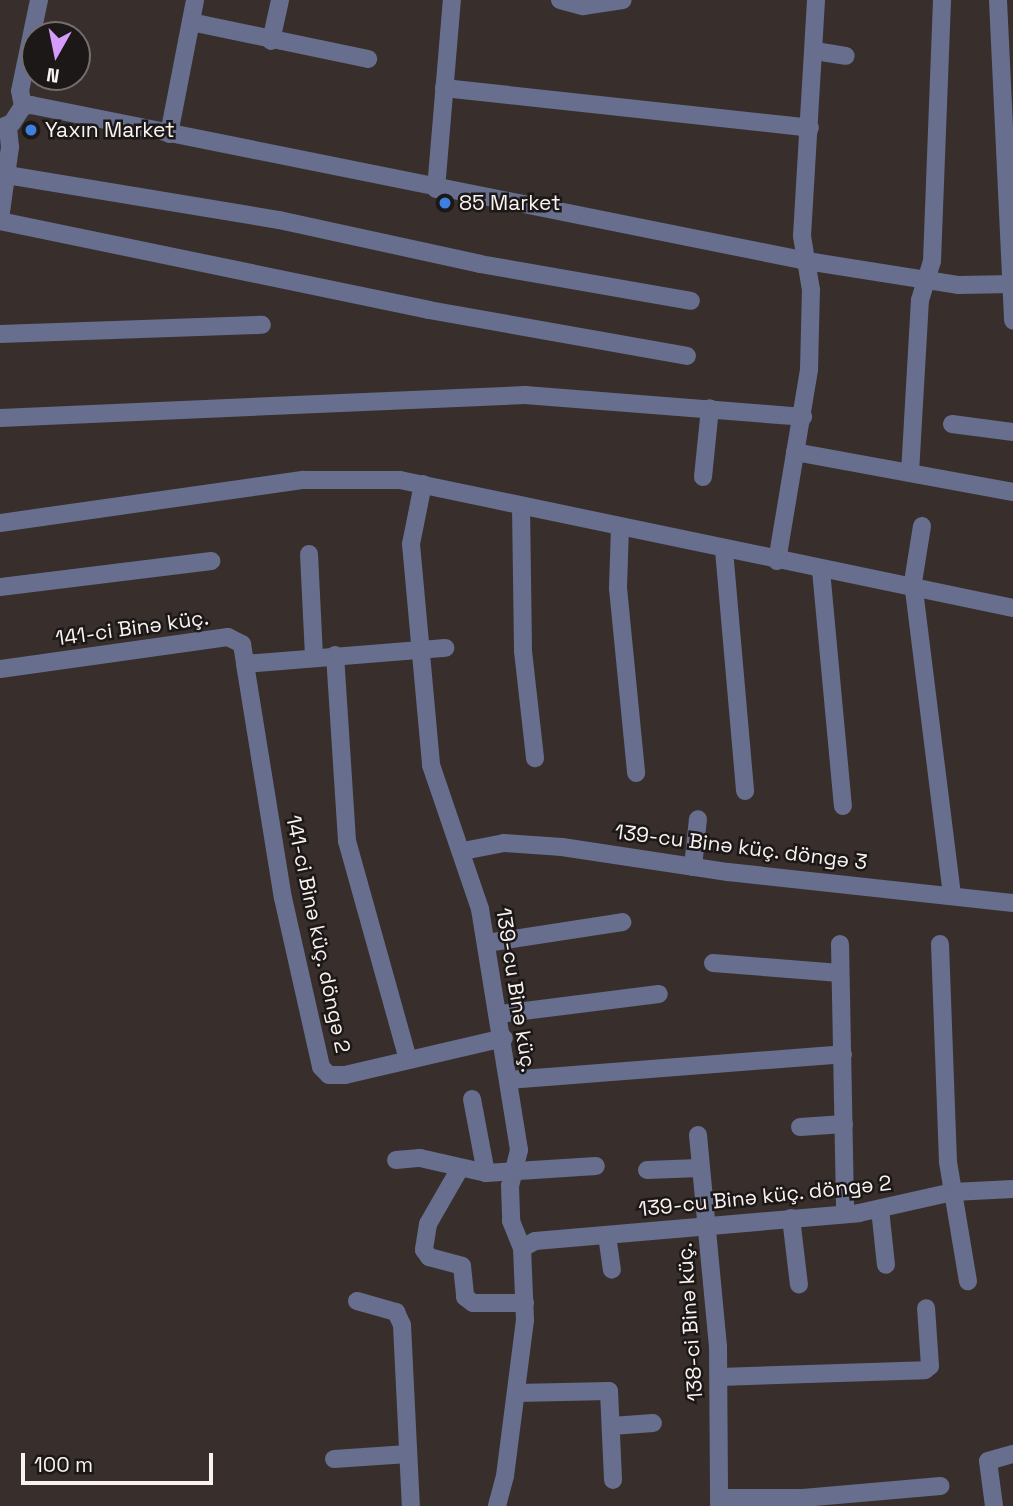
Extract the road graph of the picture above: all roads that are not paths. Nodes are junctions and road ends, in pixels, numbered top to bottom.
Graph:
1 (39, 0) edge
2 (195, 0) edge
3 (280, 0) edge
4 (452, 0) edge
5 (560, 0) edge
6 (623, 0) edge
7 (816, 0) edge
8 (942, 0) edge
9 (998, 0) edge
10 (191, 22) junction
11 (271, 41) junction
12 (815, 51) junction
13 (846, 56) dead end
14 (368, 59) dead end
15 (444, 88) junction
16 (23, 106) junction
17 (4, 127) edge
18 (810, 128) junction
19 (169, 134) junction
20 (7, 175) junction
21 (436, 189) junction
22 (0, 220) edge
23 (807, 261) junction
24 (925, 280) junction
25 (1012, 284) edge
26 (691, 301) dead end
27 (1013, 321) edge
28 (262, 325) dead end
29 (0, 334) edge
30 (687, 356) dead end
31 (710, 408) junction
32 (803, 416) junction
33 (0, 418) edge
34 (952, 424) dead end
35 (1013, 432) edge
36 (795, 452) junction
37 (910, 474) junction
38 (703, 477) dead end
39 (423, 484) junction
40 (1013, 492) edge
41 (521, 506) junction
42 (0, 523) edge
43 (922, 526) dead end
44 (620, 527) junction
45 (724, 550) junction
46 (309, 554) dead end
47 (211, 561) dead end
48 (777, 561) junction
49 (821, 570) junction
50 (0, 587) edge
51 (914, 589) junction
52 (1013, 608) edge
53 (445, 648) dead end
54 (418, 650) junction
55 (335, 655) junction
56 (314, 656) junction
57 (246, 664) junction
58 (0, 669) edge
59 (535, 758) dead end
60 (636, 773) dead end
61 (745, 791) dead end
62 (844, 806) dead end
63 (698, 819) dead end
64 (463, 851) junction
65 (693, 867) junction
66 (951, 895) junction
67 (1013, 902) edge
68 (622, 922) dead end
69 (487, 943) junction
70 (840, 944) dead end
71 (940, 944) dead end
72 (713, 963) dead end
73 (840, 973) junction
74 (659, 993) dead end
75 (500, 1014) junction
76 (504, 1038) junction
77 (843, 1054) junction
78 (408, 1060) junction
79 (508, 1080) junction
80 (472, 1099) dead end
81 (844, 1124) junction
82 (800, 1127) dead end
83 (698, 1135) dead end
84 (396, 1160) dead end
85 (596, 1166) dead end
86 (699, 1168) junction
87 (459, 1170) junction
88 (647, 1171) dead end
89 (486, 1173) junction
90 (513, 1174) junction
91 (1013, 1189) edge
92 (953, 1192) junction
93 (880, 1209) junction
94 (845, 1214) junction
95 (791, 1218) junction
96 (705, 1225) junction
97 (607, 1235) junction
98 (522, 1248) junction
99 (886, 1265) dead end
100 (612, 1270) dead end
101 (968, 1281) dead end
102 (799, 1285) dead end
103 (357, 1301) dead end
104 (525, 1303) junction
105 (926, 1308) dead end
106 (719, 1377) junction
107 (516, 1393) junction
108 (653, 1423) dead end
109 (612, 1426) junction
110 (408, 1454) junction
111 (1013, 1454) edge
112 (334, 1459) dead end
113 (613, 1480) dead end
114 (940, 1486) dead end
115 (719, 1502) edge
116 (411, 1506) edge
117 (497, 1506) edge
118 (994, 1506) edge

1 - 16 street
2 - 10 street
3 - 11 street
4 - 15 street
5 - 6 street
7 - 12 street
8 - 24 street
9 - 25 street
10 - 11 street
10 - 19 street
11 - 14 street
12 - 13 street
12 - 18 street
15 - 18 street
15 - 21 street
16 - 17 street
16 - 19 street
17 - 20 street
18 - 23 street
19 - 21 street
20 - 22 street
20 - 26 street
21 - 23 street
22 - 30 street
23 - 24 street
23 - 32 street
24 - 25 street
24 - 37 street
25 - 27 street
28 - 29 street
31 - 32 street
31 - 33 street
31 - 38 street
32 - 36 street
34 - 35 street
36 - 37 street
36 - 48 street
37 - 40 street
39 - 41 street
39 - 42 street
39 - 54 street, 139-cu Binə küç.
41 - 44 street
41 - 59 street
43 - 51 street
44 - 45 street
44 - 60 street
45 - 48 street
45 - 61 street
46 - 56 street
47 - 50 street
48 - 49 street
49 - 51 street
49 - 62 street
51 - 52 street
51 - 66 street
53 - 54 street
54 - 55 street
54 - 64 street, 139-cu Binə küç.
55 - 56 street
55 - 78 street
56 - 57 street
57 - 58 street, 141-ci Binə küç.
57 - 78 street, 141-ci Binə küç. döngə 2
63 - 65 street
64 - 65 street, 139-cu Binə küç. döngə 3
64 - 69 street, 139-cu Binə küç.
65 - 66 street, 139-cu Binə küç. döngə 3
66 - 67 street, 139-cu Binə küç. döngə 3
68 - 69 street
69 - 75 street, 139-cu Binə küç.
70 - 73 street
71 - 92 street
72 - 73 street
73 - 77 street
74 - 75 street
75 - 76 street, 139-cu Binə küç.
76 - 78 street, 141-ci Binə küç. döngə 2
76 - 79 street, 139-cu Binə küç.
77 - 79 street
77 - 81 street
79 - 90 street, 139-cu Binə küç.
80 - 89 street
81 - 82 street
81 - 94 street
83 - 86 street, 138-ci Binə küç.
84 - 87 street
85 - 90 street
86 - 88 street
86 - 96 street, 138-ci Binə küç.
87 - 89 street
87 - 104 street
89 - 90 street
90 - 98 street, 139-cu Binə küç.
91 - 92 street, 139-cu Binə küç. döngə 2
92 - 93 street, 139-cu Binə küç. döngə 2
92 - 101 street
93 - 94 street, 139-cu Binə küç. döngə 2
93 - 99 street
94 - 95 street, 139-cu Binə küç. döngə 2
95 - 96 street, 139-cu Binə küç. döngə 2
95 - 102 street
96 - 97 street, 139-cu Binə küç. döngə 2
96 - 106 street, 138-ci Binə küç.
97 - 98 street, 139-cu Binə küç. döngə 2
97 - 100 street
98 - 104 street, 139-cu Binə küç.
103 - 110 street
104 - 107 street, 139-cu Binə küç.
105 - 106 street
106 - 115 street, 138-ci Binə küç.
107 - 109 street
107 - 117 street, 139-cu Binə küç.
108 - 109 street
109 - 113 street
110 - 112 street
110 - 116 street
111 - 118 street
114 - 115 street

